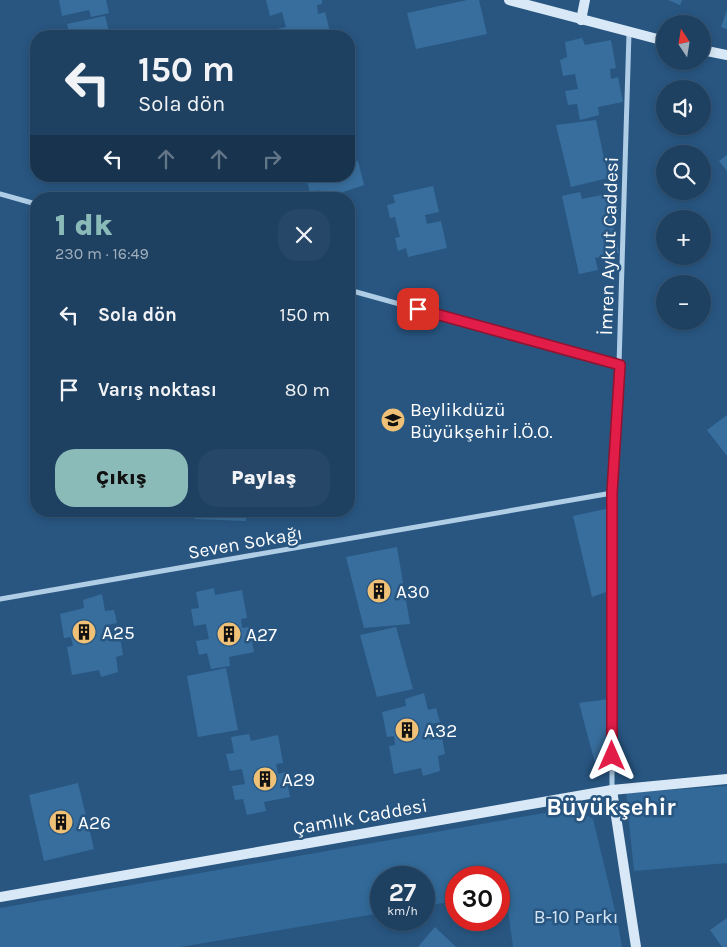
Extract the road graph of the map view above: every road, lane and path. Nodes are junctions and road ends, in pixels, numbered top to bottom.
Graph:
1 (509, 0) edge
2 (585, 0) edge
3 (582, 20) junction
4 (629, 33) junction
5 (656, 39) edge
6 (711, 52) edge
7 (727, 55) edge
8 (0, 194) edge
9 (30, 202) edge
10 (355, 292) edge
11 (620, 365) junction
12 (612, 493) junction
13 (0, 599) edge
14 (727, 779) edge
15 (612, 790) junction
16 (0, 897) edge
17 (636, 947) edge

1 - 3 street
2 - 3 street
3 - 4 street
4 - 5 street
4 - 11 street, İmren Aykut Caddesi
6 - 7 street
8 - 9 street
10 - 11 street
11 - 12 street, İmren Aykut Caddesi
12 - 13 street, Seven Sokağı
12 - 15 street, İmren Aykut Caddesi
14 - 15 street, Çamlık Caddesi
15 - 16 street, Çamlık Caddesi
15 - 17 street

